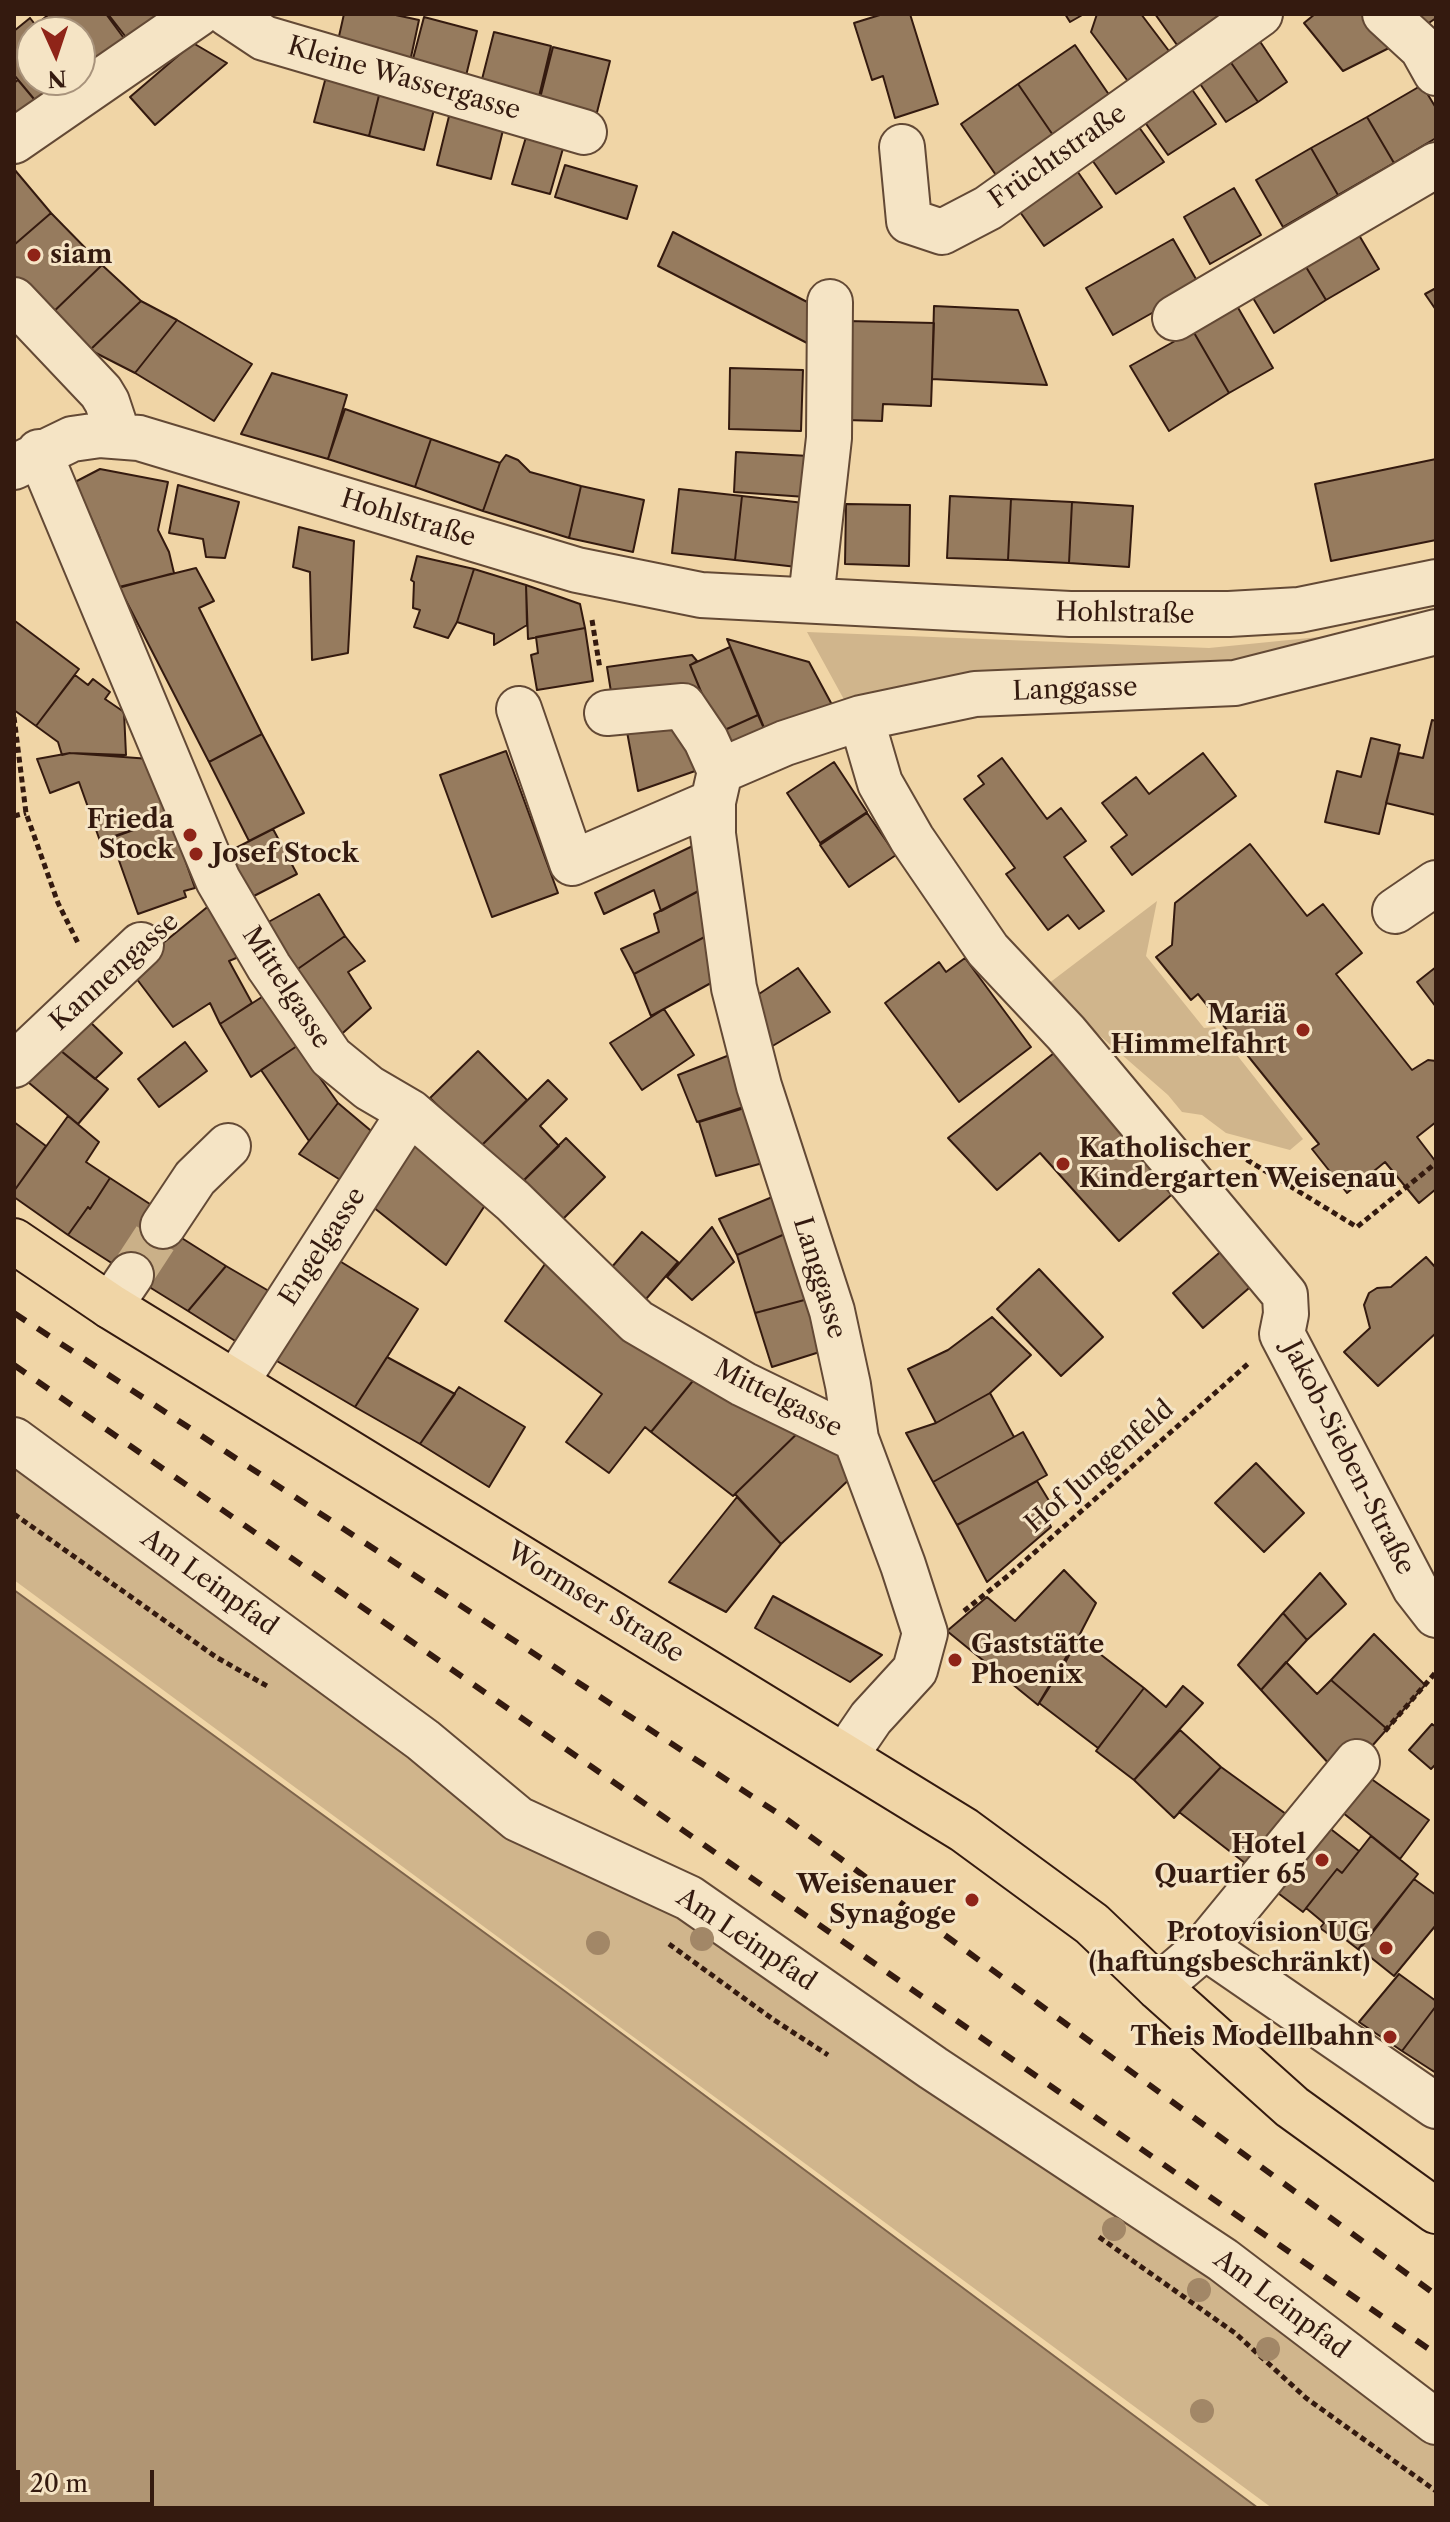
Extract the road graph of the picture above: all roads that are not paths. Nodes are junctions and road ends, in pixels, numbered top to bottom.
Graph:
1 (198, 14) edge
2 (228, 14) edge
3 (1260, 14) edge
4 (1385, 14) edge
5 (1431, 53) edge
6 (584, 132) dead end
7 (14, 141) edge
8 (902, 147) dead end
9 (1436, 165) edge
10 (14, 300) edge
11 (830, 302) dead end
12 (1175, 318) dead end
13 (118, 435) junction
14 (26, 460) edge
15 (1436, 582) edge
16 (811, 599) junction
17 (1436, 632) edge
18 (519, 709) dead end
19 (607, 713) road end
20 (861, 718) junction
21 (715, 802) junction
22 (1436, 883) edge
23 (1395, 911) dead end
24 (141, 945) dead end
25 (1066, 1033) junction
26 (14, 1065) edge
27 (410, 1112) junction
28 (1175, 1117) road end
29 (228, 1146) dead end
30 (163, 1226) tunnel mouth
31 (14, 1241) edge
32 (236, 1382) junction
33 (856, 1439) junction
34 (14, 1440) edge
35 (1434, 1607) edge
36 (845, 1756) junction
37 (1357, 1762) road end
38 (1205, 1947) junction
39 (1158, 1987) junction
40 (1436, 2106) edge
41 (1436, 2211) edge
42 (1436, 2422) edge

1 - 7 street
2 - 6 street, Kleine Wassergasse
3 - 8 street, Früchtstraße
4 - 5 street
9 - 12 street
10 - 13 street
11 - 16 street
13 - 14 street, Hohlstraße
13 - 16 street, Hohlstraße
14 - 27 street, Mittelgasse
15 - 16 street, Hohlstraße
17 - 20 street, Langgasse
18 - 21 street
19 - 21 street, Langgasse
20 - 21 street, Langgasse
20 - 25 street, Jakob-Sieben-Straße
21 - 33 street, Langgasse
22 - 23 street
24 - 26 street, Kannengasse
25 - 28 street
25 - 35 street, Jakob-Sieben-Straße
27 - 32 street, Engelgasse
27 - 33 street, Mittelgasse
29 - 30 street
31 - 32 main road, Wormser Straße
32 - 36 main road, Wormser Straße
33 - 36 street, Langgasse
34 - 42 street, Am Leinpfad
36 - 39 main road, Wormser Straße
37 - 38 street
38 - 39 street
38 - 40 street
39 - 41 main road, Wormser Straße

